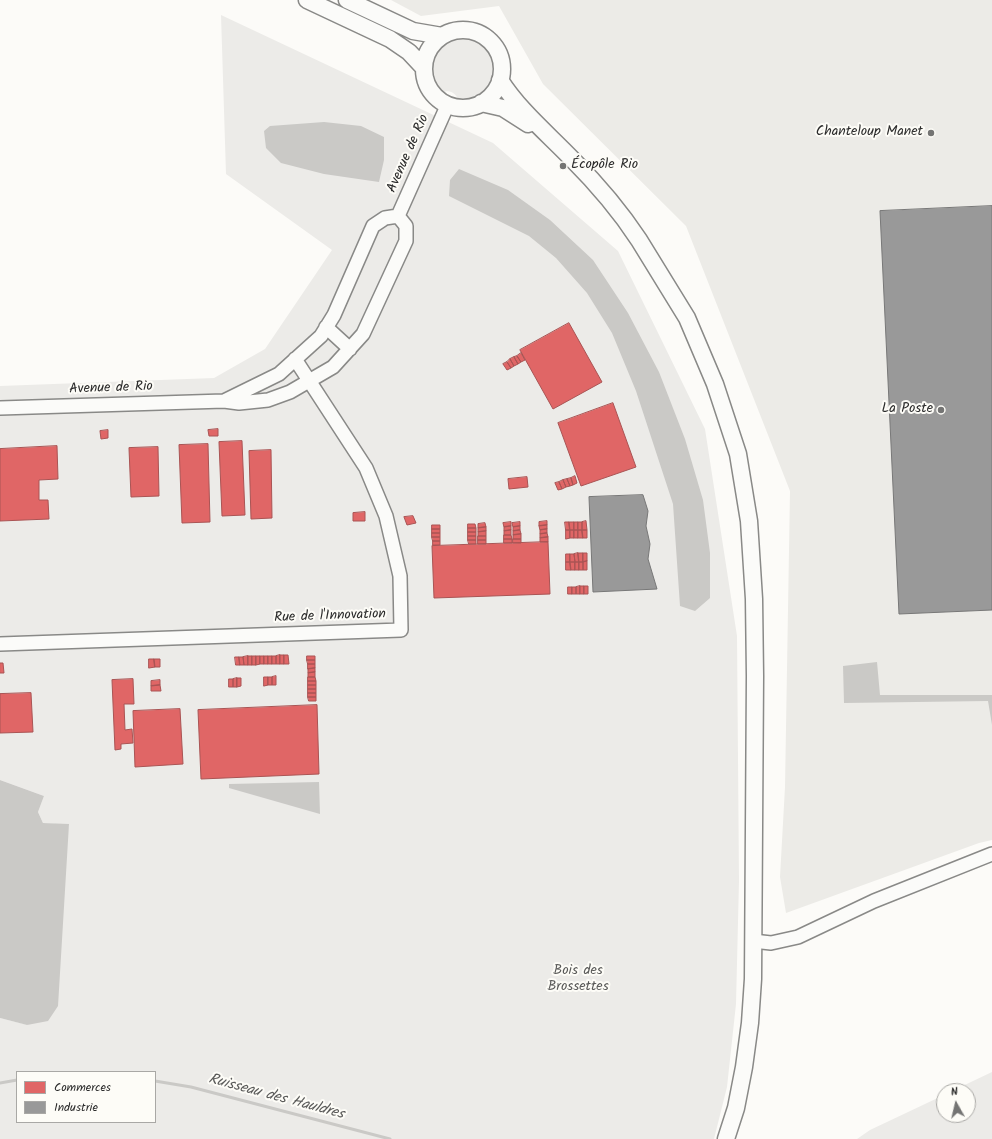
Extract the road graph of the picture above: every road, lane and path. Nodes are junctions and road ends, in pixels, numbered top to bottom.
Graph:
1 (307, 0) edge
2 (347, 0) edge
3 (442, 36) junction
4 (424, 68) junction
5 (500, 80) junction
6 (481, 103) junction
7 (448, 104) junction
8 (551, 139) junction
9 (398, 216) junction
10 (326, 327) junction
11 (350, 349) junction
12 (295, 359) junction
13 (312, 386) junction
14 (224, 401) junction
15 (0, 408) edge
16 (0, 644) edge
17 (992, 854) edge
18 (753, 941) junction
19 (726, 1139) edge

1 - 4 main road
2 - 3 main road
3 - 4 main road
3 - 5 main road
4 - 7 main road
5 - 6 main road
5 - 8 main road
6 - 7 main road
6 - 8 main road
7 - 9 street, Avenue de Rio
8 - 18 main road
9 - 10 street, Avenue de Rio
9 - 11 street, Avenue de Rio
10 - 11 street
10 - 12 street, Avenue de Rio
11 - 13 street, Avenue de Rio
12 - 13 street
12 - 14 street, Avenue de Rio
13 - 14 street, Avenue de Rio
13 - 16 street, Rue de l'Innovation
14 - 15 street, Avenue de Rio
17 - 18 street
18 - 19 main road

